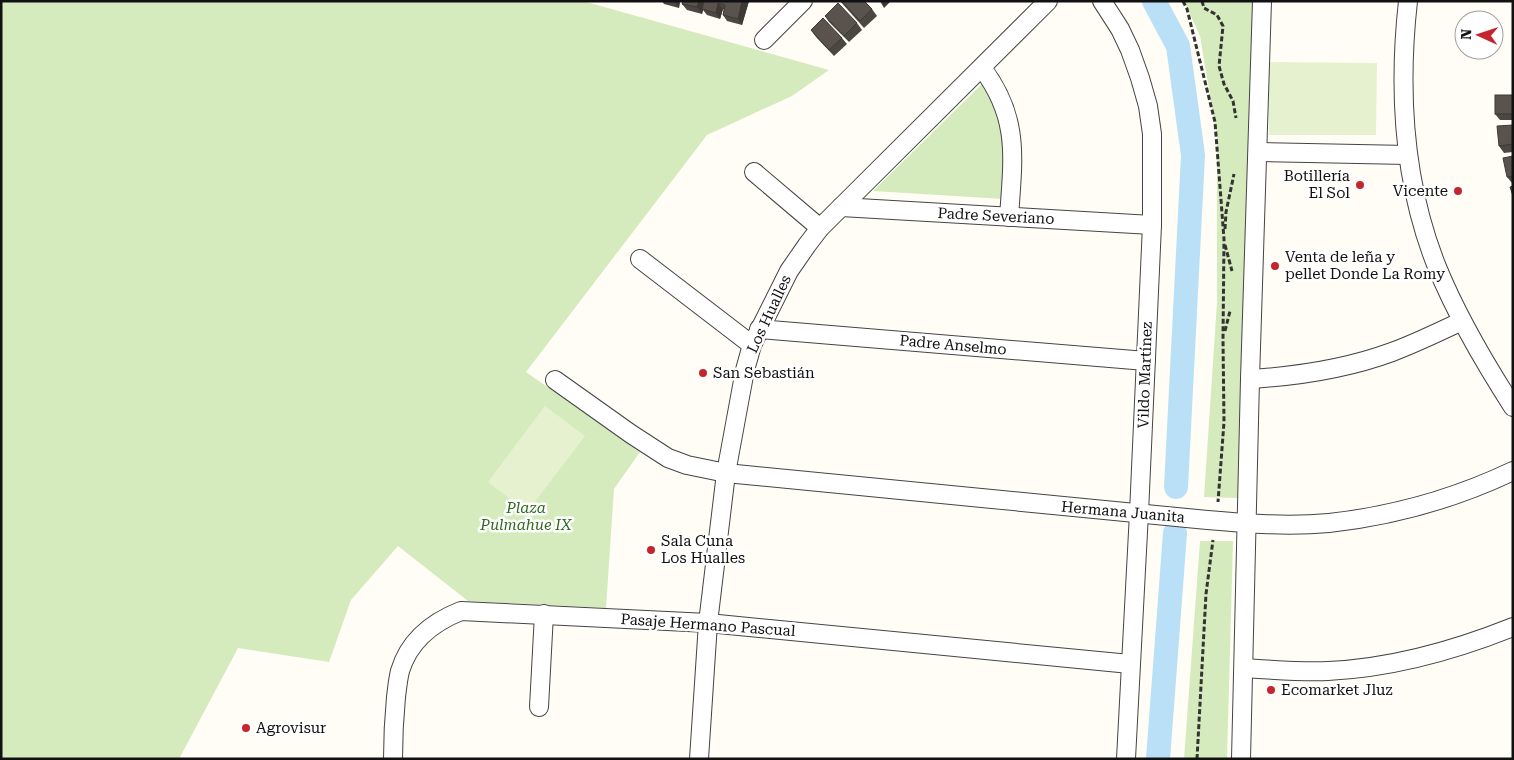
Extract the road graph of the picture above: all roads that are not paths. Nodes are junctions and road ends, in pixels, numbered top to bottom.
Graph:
1 (803, 1) edge
2 (1048, 1) edge
3 (1102, 1) edge
4 (1262, 1) edge
5 (1408, 1) edge
6 (764, 40) dead end
7 (982, 68) junction
8 (1258, 152) junction
9 (1408, 155) junction
10 (754, 172) dead end
11 (841, 207) junction
12 (1009, 217) junction
13 (1152, 225) junction
14 (820, 228) junction
15 (640, 259) dead end
16 (1462, 321) junction
17 (760, 329) junction
18 (752, 345) junction
19 (1146, 361) junction
20 (1250, 379) junction
21 (555, 380) dead end
22 (1513, 407) edge
23 (1513, 471) edge
24 (726, 474) junction
25 (1140, 514) junction
26 (1248, 523) junction
27 (544, 614) junction
28 (708, 623) junction
29 (1513, 627) edge
30 (1130, 664) junction
31 (1244, 668) junction
32 (539, 707) dead end
33 (393, 759) edge
34 (699, 759) edge
35 (1126, 759) edge
36 (1241, 759) edge

1 - 6 street
2 - 7 street, Los Hualles
3 - 13 street, Vildo Martínez
4 - 8 street
5 - 9 street
7 - 11 street, Los Hualles
7 - 12 street
8 - 9 street
8 - 20 street
9 - 16 street
10 - 14 street
11 - 12 street, Padre Severiano
11 - 14 street, Los Hualles
12 - 13 street, Padre Severiano
13 - 19 street, Vildo Martínez
14 - 17 street, Los Hualles
15 - 18 street
16 - 20 street
16 - 22 street
17 - 18 street, Los Hualles
17 - 19 street, Padre Anselmo
18 - 24 street, Los Hualles
19 - 25 street, Vildo Martínez
20 - 26 street
21 - 24 street, Hermana Juanita
23 - 26 street, Hermana Juanita
24 - 25 street, Hermana Juanita
24 - 28 street, Los Hualles
25 - 26 street, Hermana Juanita
25 - 30 street, Vildo Martínez
26 - 31 street
27 - 28 street, Pasaje Hermano Pascual
27 - 32 street
27 - 33 street, Pasaje Hermano Pascual
28 - 30 street, Pasaje Hermano Pascual
28 - 34 street, Los Hualles
29 - 31 street
30 - 35 street, Vildo Martínez
31 - 36 street

